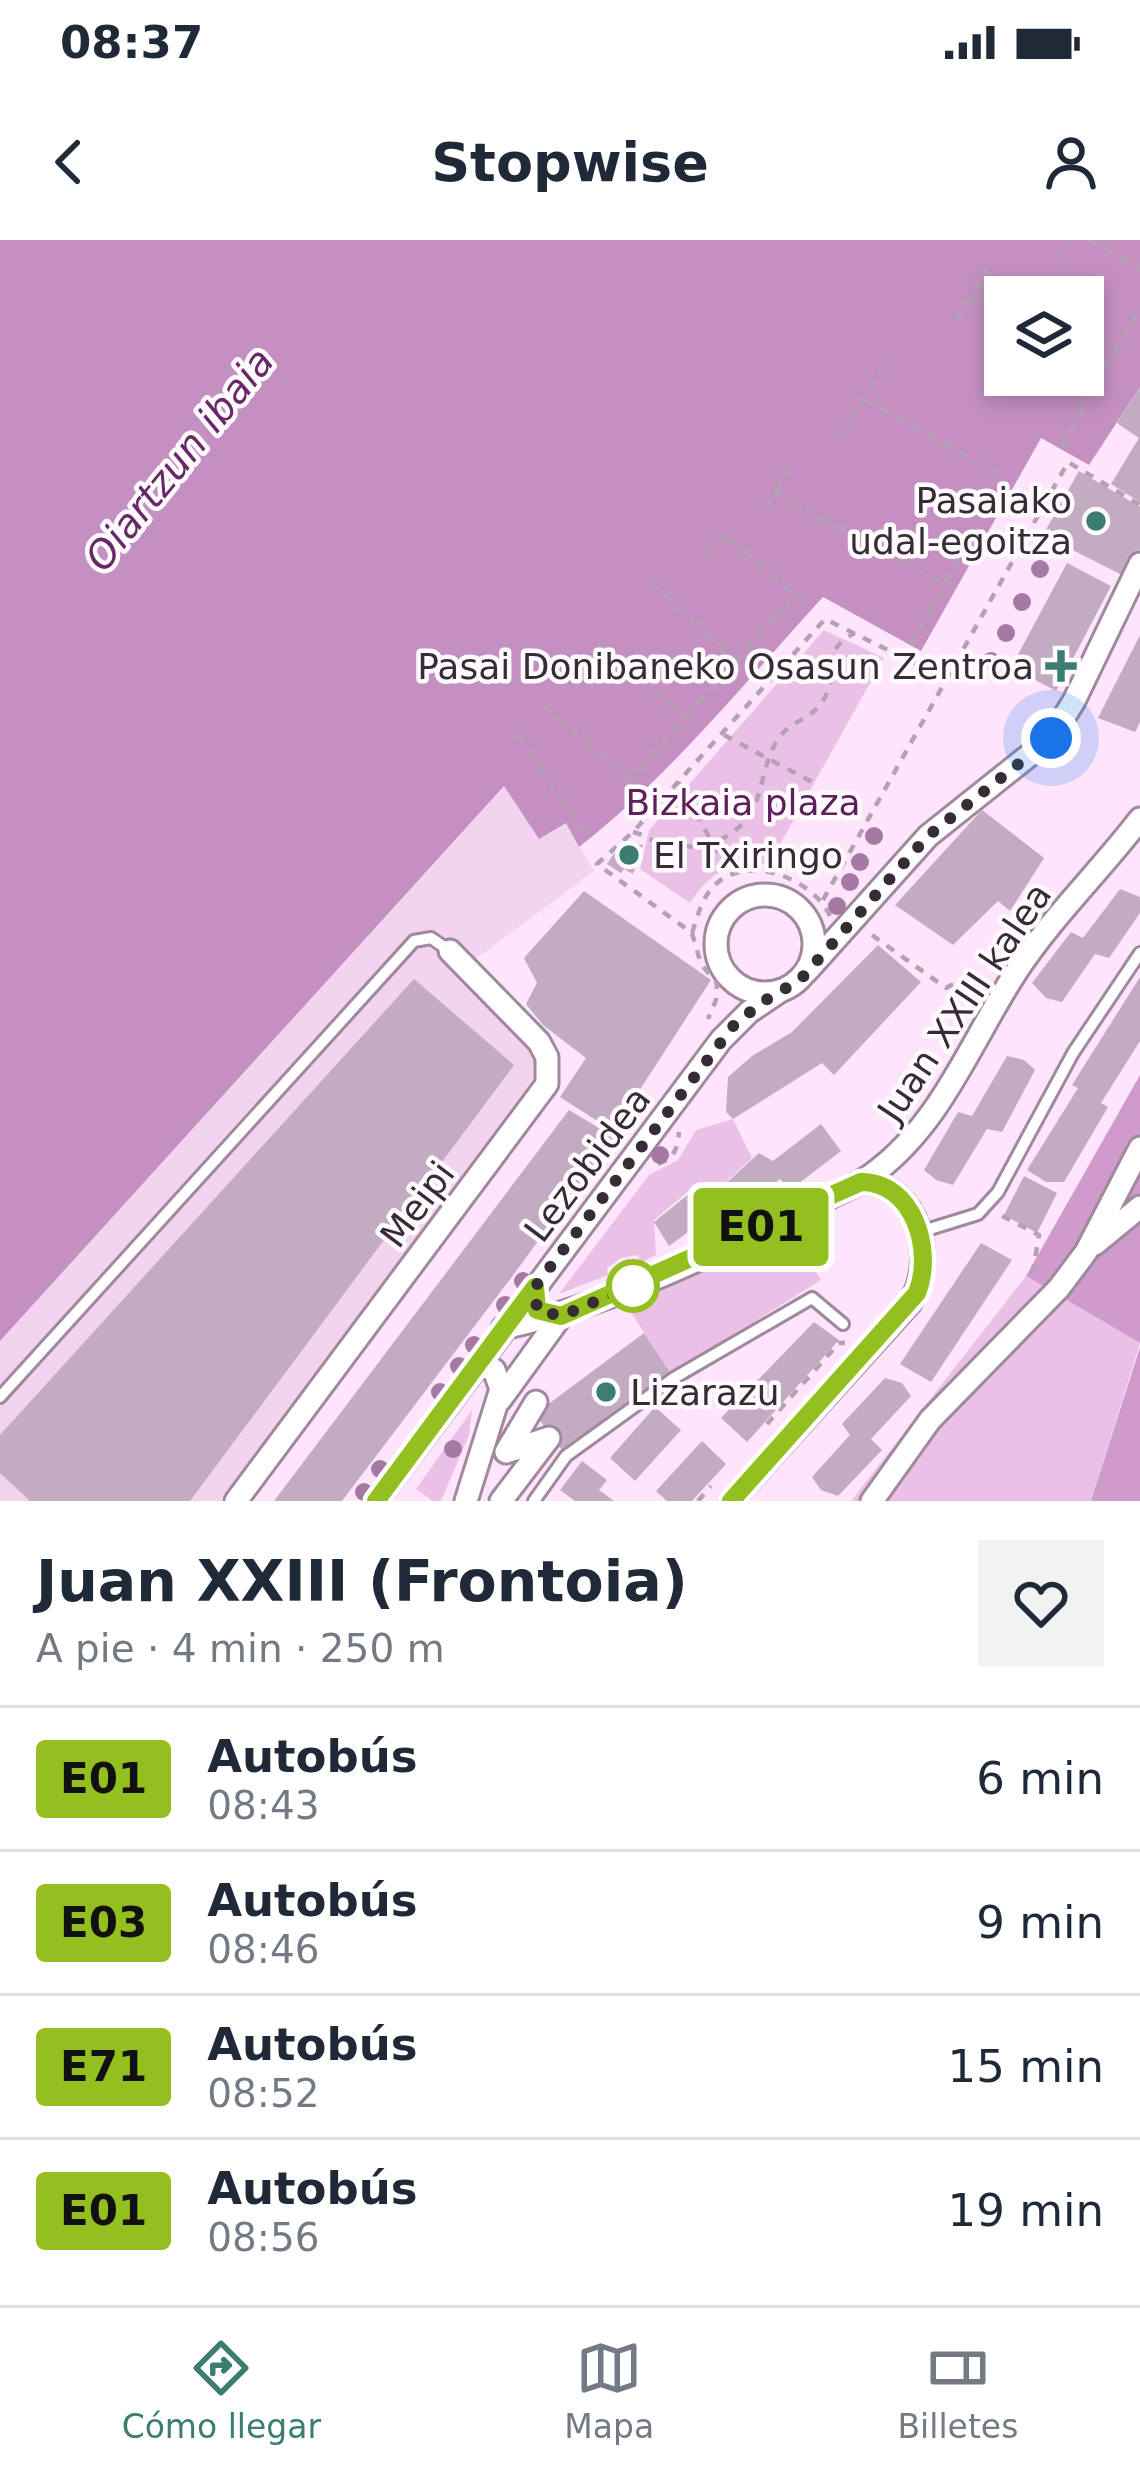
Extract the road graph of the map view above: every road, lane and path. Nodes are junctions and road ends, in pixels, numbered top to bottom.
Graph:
1 (1068, 240) edge
2 (1089, 240) edge
3 (1057, 259) dead end
4 (987, 268) dead end
5 (1140, 268) edge
6 (971, 297) junction
7 (984, 304) edge
8 (1140, 307) edge
9 (956, 321) dead end
10 (886, 360) dead end
11 (1105, 368) joint
12 (865, 399) junction
13 (843, 436) dead end
14 (1061, 448) dead end
15 (791, 462) dead end
16 (774, 492) junction
17 (1140, 505) edge
18 (766, 506) dead end
19 (706, 555) dead end
20 (1140, 564) edge
21 (651, 583) dead end
22 (945, 584) junction
23 (795, 596) junction
24 (811, 610) dead end
25 (855, 634) junction
26 (598, 645) dead end
27 (911, 645) dead end
28 (737, 660) junction
29 (947, 679) junction
30 (544, 706) dead end
31 (686, 717) junction
32 (721, 734) junction
33 (519, 736) dead end
34 (768, 759) junction
35 (678, 782) junction
36 (814, 783) dead end
37 (1140, 819) edge
38 (633, 832) junction
39 (588, 840) dead end
40 (714, 843) junction
41 (730, 874) junction
42 (854, 922) junction
43 (692, 933) junction
44 (450, 951) joint
45 (1140, 953) edge
46 (807, 971) junction
47 (728, 977) junction
48 (986, 991) dead end
49 (779, 992) junction
50 (699, 1031) dead end
51 (721, 1040) junction
52 (678, 1147) dead end
53 (1140, 1148) edge
54 (651, 1167) dead end
55 (861, 1182) junction
56 (986, 1207) junction
57 (1140, 1207) edge
58 (920, 1232) junction
59 (1039, 1235) dead end
60 (1086, 1252) junction
61 (535, 1287) junction
62 (561, 1316) junction
63 (843, 1324) dead end
64 (503, 1328) junction
65 (471, 1371) junction
66 (0, 1396) edge
67 (536, 1402) dead end
68 (496, 1405) junction
69 (506, 1452) junction
70 (479, 1461) junction
71 (236, 1501) edge
72 (376, 1501) edge
73 (466, 1501) edge
74 (501, 1501) edge
75 (534, 1501) edge
76 (731, 1501) edge
77 (872, 1501) edge

1 - 3 path
2 - 5 path
4 - 6 path
6 - 7 path
6 - 9 path
8 - 11 path
10 - 12 path
11 - 14 path
12 - 13 path
12 - 22 path
15 - 16 path
16 - 18 path
16 - 22 path
17 - 29 path
19 - 23 path
20 - 42 street
21 - 28 path
22 - 27 path
23 - 24 path
23 - 28 path
25 - 29 path
25 - 32 path
25 - 34 path
26 - 31 path
28 - 31 path
29 - 41 path
30 - 31 path
32 - 34 path
32 - 35 path
33 - 39 path
34 - 36 path
34 - 40 path
35 - 38 path
35 - 40 path
37 - 55 street, Juan XXIII kalea
38 - 40 path
38 - 43 path
40 - 41 path
41 - 43 path
42 - 46 street
42 - 48 path
43 - 50 path
44 - 66 lane
44 - 71 street, Meipi
45 - 56 lane
46 - 47 street
46 - 49 street
47 - 49 street
47 - 51 street, Lezobidea
49 - 51 street, Lezobidea
51 - 61 street, Lezobidea
52 - 54 path
53 - 60 street
55 - 58 street
55 - 62 street, Juan XXIII kalea
56 - 58 lane
56 - 59 path
57 - 60 street
58 - 76 street
60 - 77 street
61 - 62 street
61 - 64 street, Lezobidea
62 - 64 street, Juan XXIII kalea
62 - 68 street, Juan XXIII kalea
63 - 75 lane
64 - 65 street, Lezobidea
65 - 68 street
65 - 72 street, Lezobidea
67 - 69 street
68 - 70 street, Juan XXIII kalea
69 - 70 street
69 - 74 street
70 - 73 street, Juan XXIII kalea

